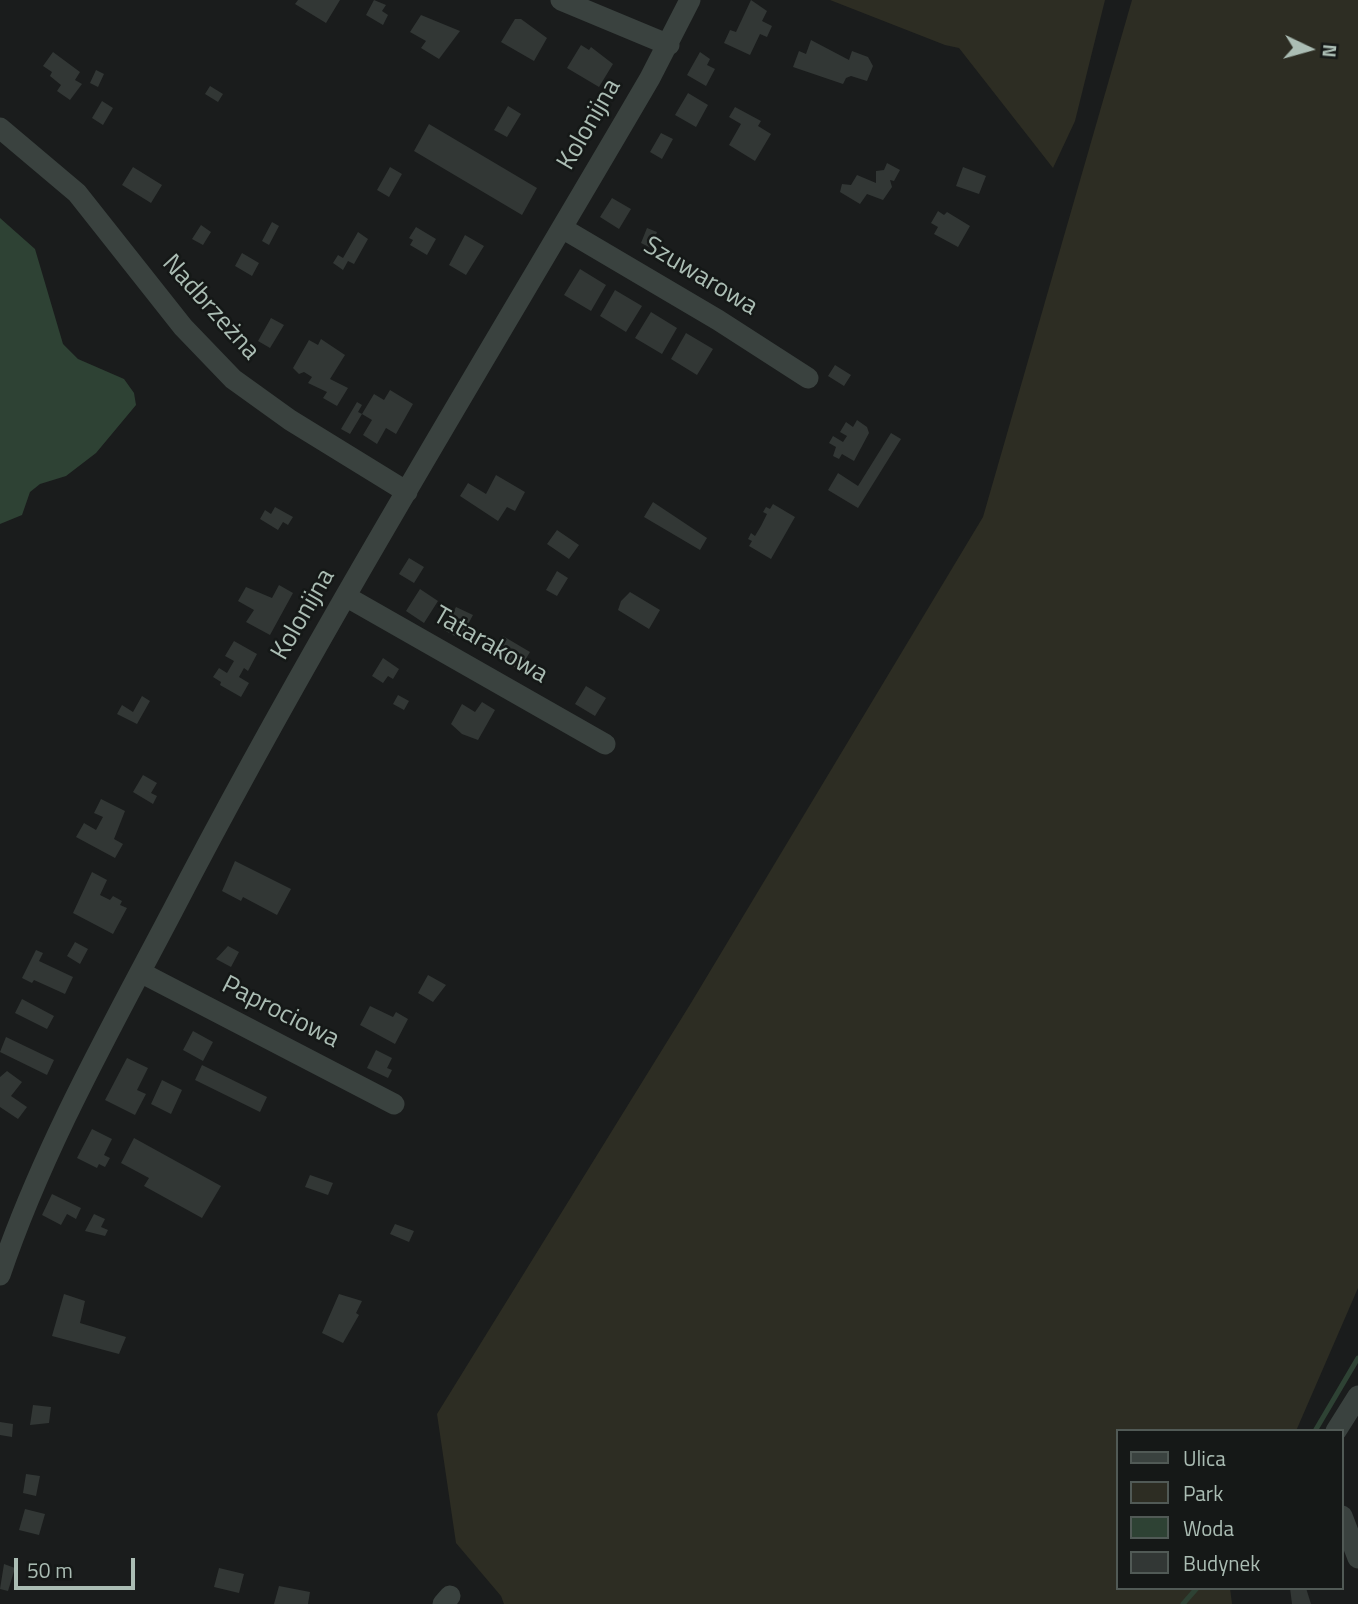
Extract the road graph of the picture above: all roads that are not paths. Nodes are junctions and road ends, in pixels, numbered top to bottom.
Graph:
1 (561, 0) edge
2 (690, 0) edge
3 (669, 45) junction
4 (0, 128) edge
5 (562, 228) junction
6 (808, 377) dead end
7 (407, 492) junction
8 (347, 597) junction
9 (605, 744) dead end
10 (141, 972) junction
11 (394, 1104) dead end
12 (0, 1275) edge
13 (1358, 1396) edge
14 (1337, 1429) edge
15 (1344, 1521) edge
16 (1356, 1549) edge

1 - 3 street
2 - 3 street, Kolonijna
3 - 5 street, Kolonijna
4 - 7 street, Nadbrzeżna
5 - 6 street, Szuwarowa
5 - 7 street, Kolonijna
7 - 8 street, Kolonijna
8 - 9 street, Tatarakowa
8 - 10 street, Kolonijna
10 - 11 street, Paprociowa
10 - 12 street, Kolonijna
13 - 14 street
15 - 16 street

